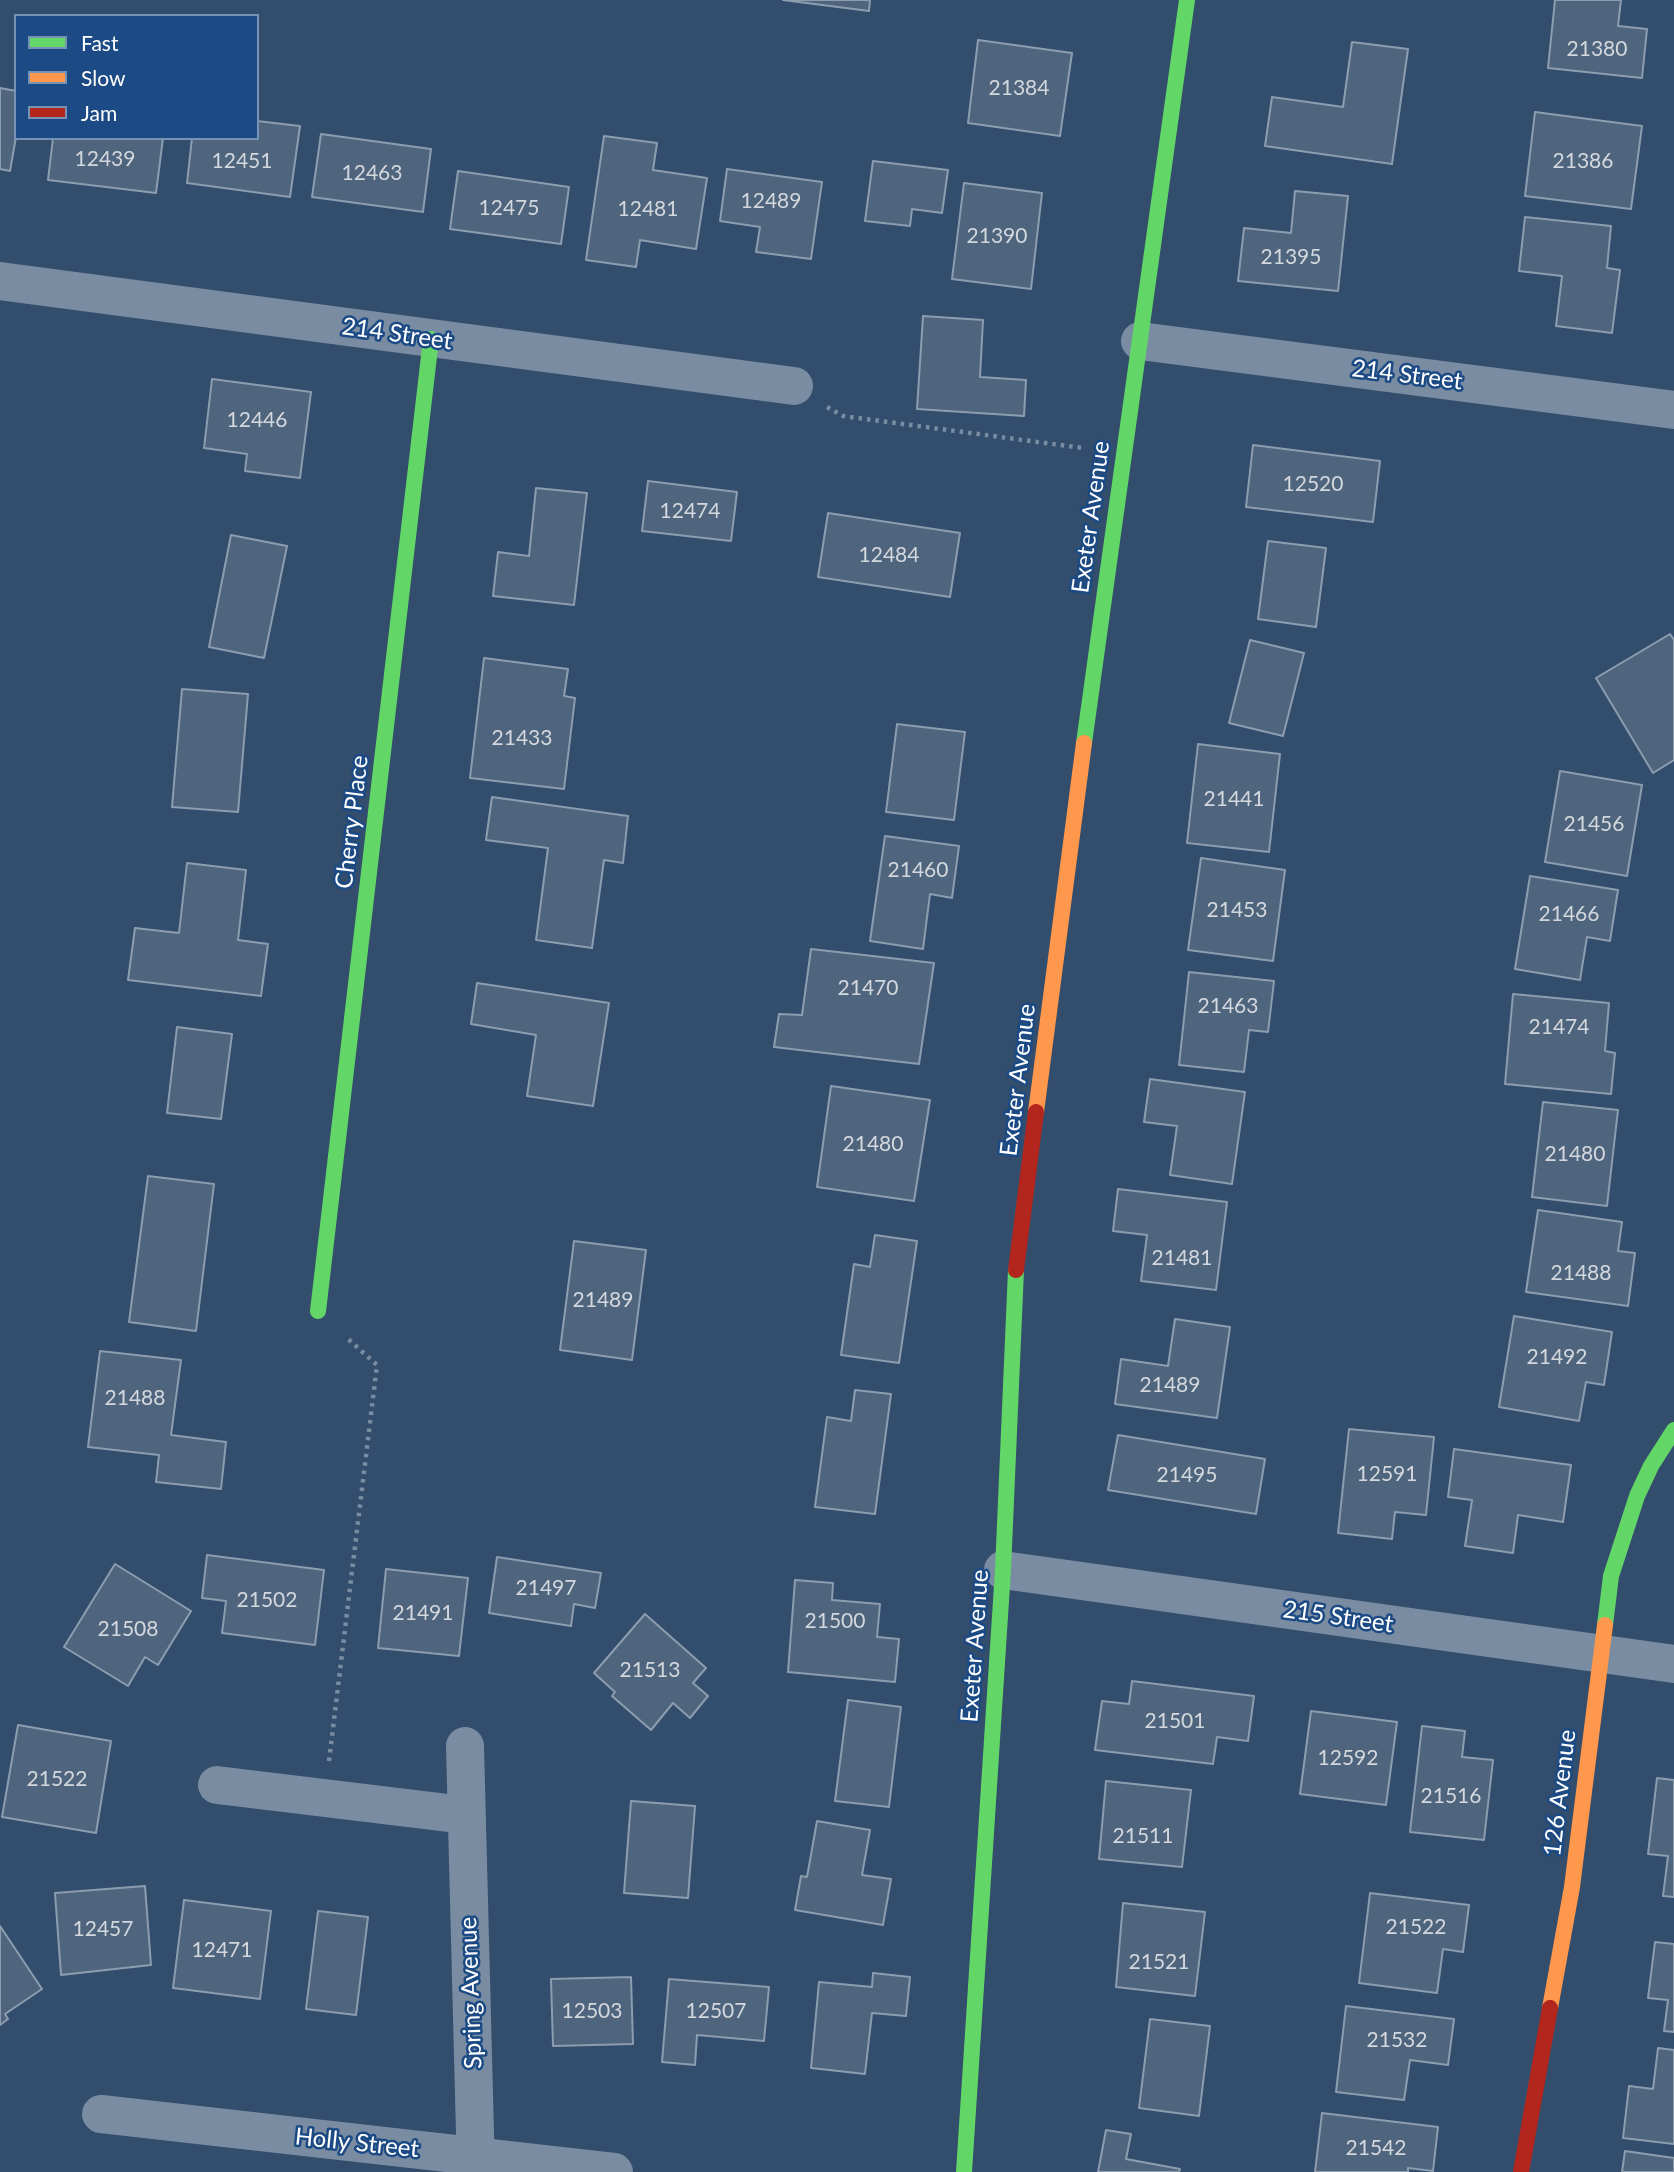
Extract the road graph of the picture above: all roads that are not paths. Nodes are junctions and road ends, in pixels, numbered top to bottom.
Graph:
1 (1187, 0) edge
2 (0, 281) edge
3 (431, 339) junction
4 (1140, 341) junction
5 (794, 386) road end
6 (1674, 410) edge
7 (318, 1311) road end
8 (1674, 1430) edge
9 (1003, 1570) junction
10 (1600, 1654) junction
11 (1674, 1664) edge
12 (465, 1746) dead end
13 (217, 1785) dead end
14 (465, 1815) junction
15 (101, 2114) dead end
16 (476, 2164) edge
17 (614, 2172) edge
18 (964, 2172) edge
19 (1521, 2172) edge

1 - 4 street, Exeter Avenue
2 - 3 street, 214 Street
3 - 5 street, 214 Street
3 - 7 street, Cherry Place
4 - 6 street, 214 Street
4 - 9 street, Exeter Avenue
8 - 10 street, 126 Avenue
9 - 10 street, 215 Street
9 - 18 street, Exeter Avenue
10 - 11 street, 215 Street
10 - 19 street, 126 Avenue
12 - 14 street, Spring Avenue
13 - 14 street
14 - 16 street, Spring Avenue
15 - 16 street, Holly Street
16 - 17 street, Holly Street

